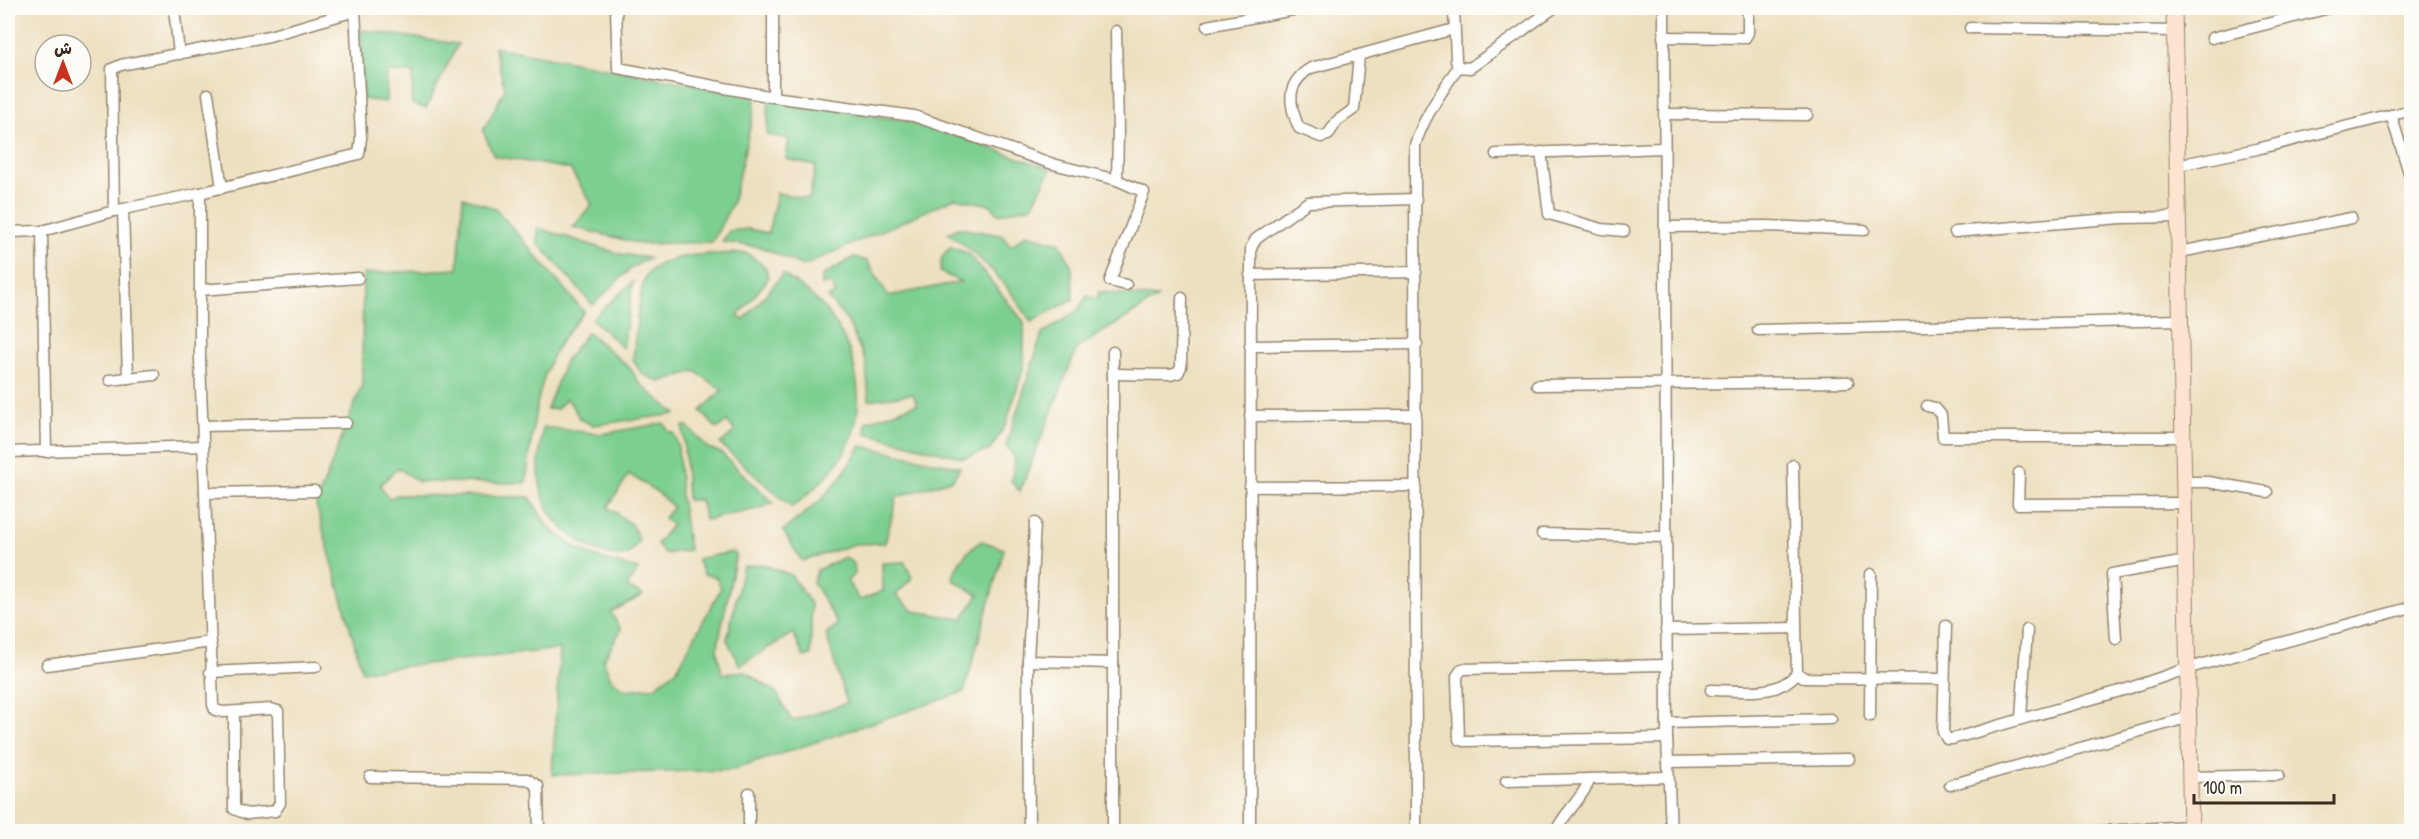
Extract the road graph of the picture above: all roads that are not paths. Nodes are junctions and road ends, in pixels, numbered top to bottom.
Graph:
1 (174, 8) edge
2 (616, 8) edge
3 (773, 8) edge
4 (1304, 8) edge
5 (1454, 8) edge
6 (1554, 8) edge
7 (1664, 8) edge
8 (1748, 8) edge
9 (2174, 8) edge
10 (2329, 8) edge
11 (355, 9) edge
12 (1207, 26) dead end
13 (1970, 28) dead end
14 (1454, 29) junction
15 (1116, 31) dead end
16 (2174, 31) junction
17 (1663, 37) junction
18 (2212, 38) dead end
19 (179, 54) junction
20 (1359, 56) junction
21 (1458, 68) junction
22 (207, 94) dead end
23 (773, 97) junction
24 (2412, 110) edge
25 (1664, 114) junction
26 (1807, 115) dead end
27 (2391, 115) junction
28 (1664, 148) junction
29 (1541, 152) junction
30 (1496, 154) dead end
31 (2178, 165) junction
32 (1117, 180) junction
33 (2412, 182) edge
34 (222, 188) junction
35 (200, 193) junction
36 (1416, 199) junction
37 (118, 210) junction
38 (2179, 217) junction
39 (2351, 218) dead end
40 (1666, 227) junction
41 (1864, 230) dead end
42 (42, 231) junction
43 (1624, 231) dead end
44 (8, 232) edge
45 (1955, 232) dead end
46 (2180, 252) junction
47 (1416, 272) junction
48 (1250, 275) junction
49 (358, 278) dead end
50 (1126, 285) dead end
51 (200, 290) junction
52 (1182, 298) dead end
53 (2180, 320) junction
54 (1758, 330) dead end
55 (1417, 344) junction
56 (1250, 346) junction
57 (1113, 352) dead end
58 (1113, 374) junction
59 (154, 375) dead end
60 (128, 378) junction
61 (110, 380) dead end
62 (1848, 382) dead end
63 (1667, 384) junction
64 (1538, 386) dead end
65 (1927, 406) dead end
66 (1416, 415) junction
67 (1250, 416) junction
68 (346, 423) dead end
69 (202, 426) junction
70 (2183, 437) junction
71 (203, 446) junction
72 (8, 452) edge
73 (46, 452) junction
74 (1793, 465) dead end
75 (2019, 473) dead end
76 (2185, 482) junction
77 (1416, 486) junction
78 (1250, 487) junction
79 (315, 491) dead end
80 (2267, 492) dead end
81 (205, 493) junction
82 (2185, 503) junction
83 (1035, 523) dead end
84 (1542, 534) dead end
85 (1666, 537) junction
86 (2187, 561) junction
87 (1871, 574) dead end
88 (2412, 607) edge
89 (1946, 626) dead end
90 (1796, 628) junction
91 (1666, 630) junction
92 (2027, 630) dead end
93 (2116, 639) dead end
94 (211, 642) junction
95 (1028, 661) junction
96 (1113, 663) junction
97 (47, 665) dead end
98 (1666, 665) junction
99 (316, 667) dead end
100 (2189, 668) junction
101 (210, 672) junction
102 (1797, 673) junction
103 (1870, 677) junction
104 (1944, 679) junction
105 (1711, 690) dead end
106 (234, 712) junction
107 (1870, 716) dead end
108 (2190, 717) junction
109 (2021, 718) junction
110 (1831, 719) dead end
111 (1667, 723) junction
112 (1667, 738) junction
113 (1849, 759) dead end
114 (1668, 762) junction
115 (2279, 775) dead end
116 (370, 777) dead end
117 (1668, 777) junction
118 (2190, 777) junction
119 (1590, 779) junction
120 (1506, 781) dead end
121 (1950, 785) dead end
122 (748, 793) dead end
123 (2191, 829) edge
124 (539, 831) edge
125 (748, 831) edge
126 (1029, 831) edge
127 (1113, 831) edge
128 (1250, 831) edge
129 (1416, 831) edge
130 (1556, 831) edge
131 (1671, 831) edge
132 (2017, 831) edge
133 (2047, 831) edge
134 (2085, 831) edge

1 - 19 street
2 - 23 street
3 - 23 street
4 - 12 street
5 - 14 street
6 - 21 street
7 - 17 street
8 - 17 street
9 - 16 main road
10 - 18 street
11 - 19 street
11 - 34 street
13 - 16 street
14 - 20 street
14 - 21 street
15 - 32 street
16 - 31 main road
17 - 25 street
19 - 37 street
20 - 20 street
21 - 36 street
22 - 34 street
23 - 32 street
24 - 27 street
25 - 26 street
25 - 28 street
27 - 31 street
27 - 33 street
28 - 29 street
28 - 40 street
29 - 30 street
29 - 43 street
31 - 38 main road
32 - 50 street
34 - 35 street
35 - 37 street
35 - 51 street
36 - 47 street
36 - 48 street
37 - 42 street
37 - 60 street
38 - 45 street
38 - 46 main road
39 - 46 street
40 - 41 street
40 - 63 street
42 - 44 street
42 - 73 street
46 - 53 main road
47 - 48 street
47 - 55 street
48 - 56 street
49 - 51 street
51 - 69 street
52 - 58 street
53 - 54 street
53 - 70 main road
55 - 56 street
55 - 66 street
56 - 67 street
57 - 58 street
58 - 96 street
59 - 60 street
60 - 61 street
62 - 63 street
63 - 64 street
63 - 85 street
65 - 70 street
66 - 67 street
66 - 77 street
67 - 78 street
68 - 69 street
69 - 71 street
70 - 76 main road
71 - 73 street
71 - 81 street
72 - 73 street
74 - 90 street
75 - 82 street
76 - 80 street
76 - 82 main road
77 - 78 street
77 - 129 street
78 - 128 street
79 - 81 street
81 - 94 street
82 - 86 main road
83 - 95 street
84 - 85 street
85 - 91 street
86 - 93 street
86 - 100 main road
87 - 103 street
88 - 100 street
89 - 104 street
90 - 91 street
90 - 102 street
91 - 98 street
92 - 109 street
94 - 97 street
94 - 101 street
95 - 96 street
95 - 126 street
96 - 127 street
98 - 111 street
98 - 112 street
99 - 101 street
100 - 108 main road
100 - 109 street
101 - 106 street
102 - 103 street
102 - 105 street
103 - 104 street
103 - 107 street
104 - 109 street
106 - 106 street
108 - 118 main road
108 - 121 street
110 - 111 street
111 - 112 street
112 - 114 street
113 - 114 street
114 - 117 street
115 - 118 street
116 - 124 street
117 - 119 street
117 - 131 street
118 - 123 main road
119 - 120 street
119 - 130 street
122 - 125 street
123 - 134 street
132 - 133 street

